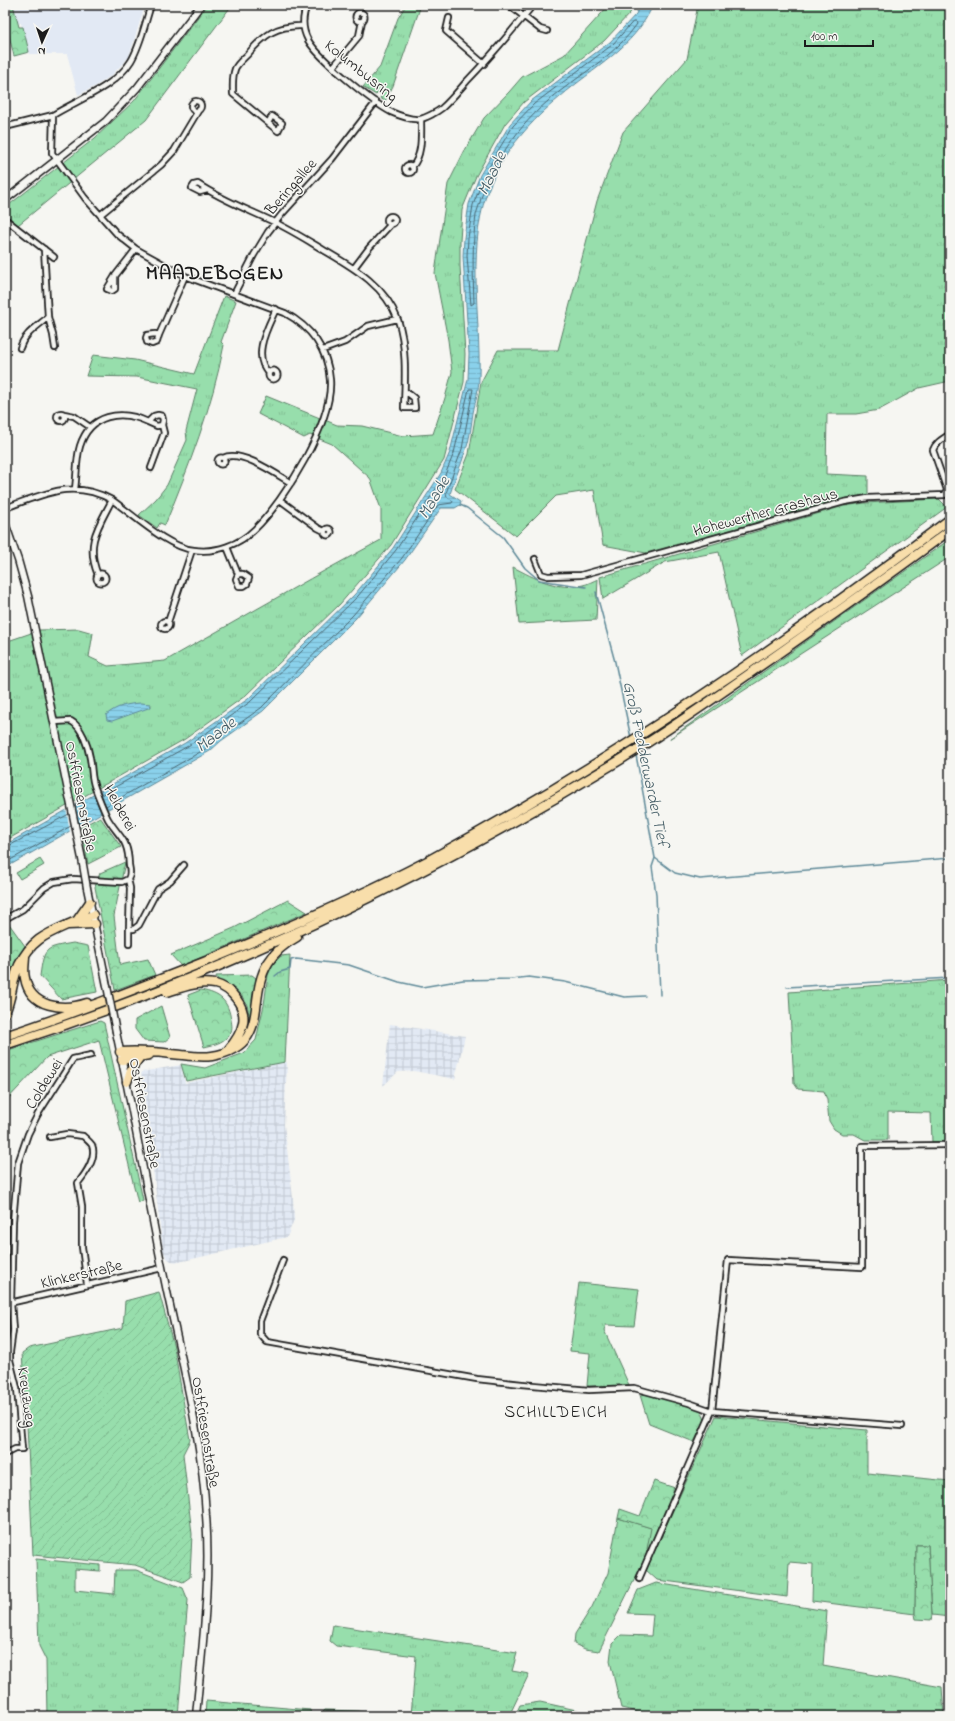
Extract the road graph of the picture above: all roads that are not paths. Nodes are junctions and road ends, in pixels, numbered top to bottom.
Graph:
1 (151, 5) edge
2 (201, 5) edge
3 (306, 5) edge
4 (509, 5) edge
5 (533, 5) edge
6 (524, 16) junction
7 (449, 18) dead end
8 (362, 21) dead end
9 (303, 26) junction
10 (547, 31) dead end
11 (484, 64) junction
12 (333, 67) junction
13 (376, 102) junction
14 (198, 111) dead end
15 (53, 115) junction
16 (421, 119) junction
17 (268, 123) dead end
18 (5, 127) edge
19 (56, 161) junction
20 (412, 167) dead end
21 (206, 190) dead end
22 (5, 200) edge
23 (100, 216) junction
24 (5, 219) edge
25 (276, 223) junction
26 (391, 224) dead end
27 (44, 249) junction
28 (136, 249) junction
29 (54, 257) dead end
30 (354, 268) junction
31 (115, 276) dead end
32 (185, 276) junction
33 (234, 294) junction
34 (276, 309) junction
35 (48, 317) junction
36 (397, 319) junction
37 (159, 335) dead end
38 (20, 348) dead end
39 (55, 348) dead end
40 (323, 350) junction
41 (269, 373) dead end
42 (405, 391) dead end
43 (64, 414) dead end
44 (148, 422) junction
45 (162, 425) junction
46 (90, 427) junction
47 (950, 434) edge
48 (223, 458) dead end
49 (151, 468) dead end
50 (291, 483) junction
51 (76, 489) junction
52 (112, 500) junction
53 (280, 500) junction
54 (5, 508) edge
55 (950, 519) edge
56 (5, 522) edge
57 (950, 530) edge
58 (324, 531) dead end
59 (227, 547) junction
60 (192, 550) junction
61 (535, 558) dead end
62 (238, 574) dead end
63 (98, 575) dead end
64 (168, 622) dead end
65 (54, 722) junction
66 (184, 865) dead end
67 (128, 879) junction
68 (90, 902) junction
69 (93, 915) junction
70 (5, 919) edge
71 (78, 919) junction
72 (320, 922) junction
73 (95, 924) junction
74 (67, 925) junction
75 (129, 929) junction
76 (129, 944) dead end
77 (25, 956) junction
78 (132, 991) junction
79 (151, 994) junction
80 (5, 1012) edge
81 (5, 1036) edge
82 (5, 1045) edge
83 (226, 1052) junction
84 (153, 1053) junction
85 (91, 1055) dead end
86 (121, 1056) junction
87 (140, 1057) junction
88 (127, 1082) junction
89 (50, 1137) dead end
90 (950, 1145) edge
91 (283, 1260) dead end
92 (162, 1268) junction
93 (87, 1284) junction
94 (11, 1302) junction
95 (5, 1304) edge
96 (8, 1343) edge
97 (712, 1411) junction
98 (902, 1426) dead end
99 (5, 1454) edge
100 (639, 1579) dead end
101 (196, 1716) edge

1 - 15 street
2 - 19 main road
3 - 9 street
4 - 6 street
5 - 6 street
6 - 10 street
6 - 11 street
7 - 11 street
8 - 12 street
9 - 12 street, Kolumbusring
9 - 17 street
11 - 16 street
12 - 13 street, Kolumbusring
13 - 16 street, Kolumbusring
13 - 25 street, Beringallee
14 - 23 street
15 - 18 street
15 - 19 street
16 - 20 street
19 - 22 main road
19 - 23 street
21 - 25 street
23 - 28 street
24 - 27 street
25 - 30 street
25 - 33 street, Beringallee
26 - 30 street
27 - 29 street
27 - 35 street
28 - 31 street
28 - 32 street
30 - 36 street
32 - 33 street
32 - 37 street
33 - 34 street
34 - 40 street
34 - 41 street
35 - 38 street
35 - 39 street
36 - 40 street
36 - 42 street
40 - 50 street
43 - 46 street
44 - 45 street
44 - 45 street
44 - 46 street
45 - 49 street
46 - 51 street
47 - 61 street, Hohewerther Grashaus
48 - 50 street
50 - 53 street
51 - 52 street
51 - 54 street
52 - 60 street
52 - 63 street
53 - 58 street
53 - 59 street
55 - 78 highway
56 - 65 main road, Ostfriesenstraße
57 - 72 highway
59 - 60 street
59 - 62 street
60 - 64 street
65 - 67 street, Helderei
65 - 68 main road, Ostfriesenstraße, bridge
66 - 75 street
67 - 70 street
67 - 75 street, Helderei
68 - 69 main road, Ostfriesenstraße
68 - 71 highway
69 - 71 highway
69 - 73 main road, Ostfriesenstraße
71 - 74 highway
72 - 79 highway
72 - 83 highway
73 - 74 highway
73 - 86 main road, Ostfriesenstraße, bridge
74 - 77 highway
75 - 76 street, Helderei
77 - 78 highway
77 - 80 highway
78 - 81 highway
79 - 82 highway
79 - 83 highway
83 - 84 highway
84 - 86 highway
84 - 87 highway
85 - 94 street, Coldewei
86 - 87 highway
86 - 88 main road, Ostfriesenstraße
87 - 88 highway
88 - 92 main road, Ostfriesenstraße
89 - 93 street
90 - 97 street
91 - 97 street
92 - 93 street, Klinkerstraße
92 - 101 main road, Ostfriesenstraße
93 - 94 street, Klinkerstraße
94 - 95 street, Klinkerstraße
94 - 96 street, Kreuzweg
96 - 99 street, Kreuzweg
97 - 98 street
97 - 100 street

